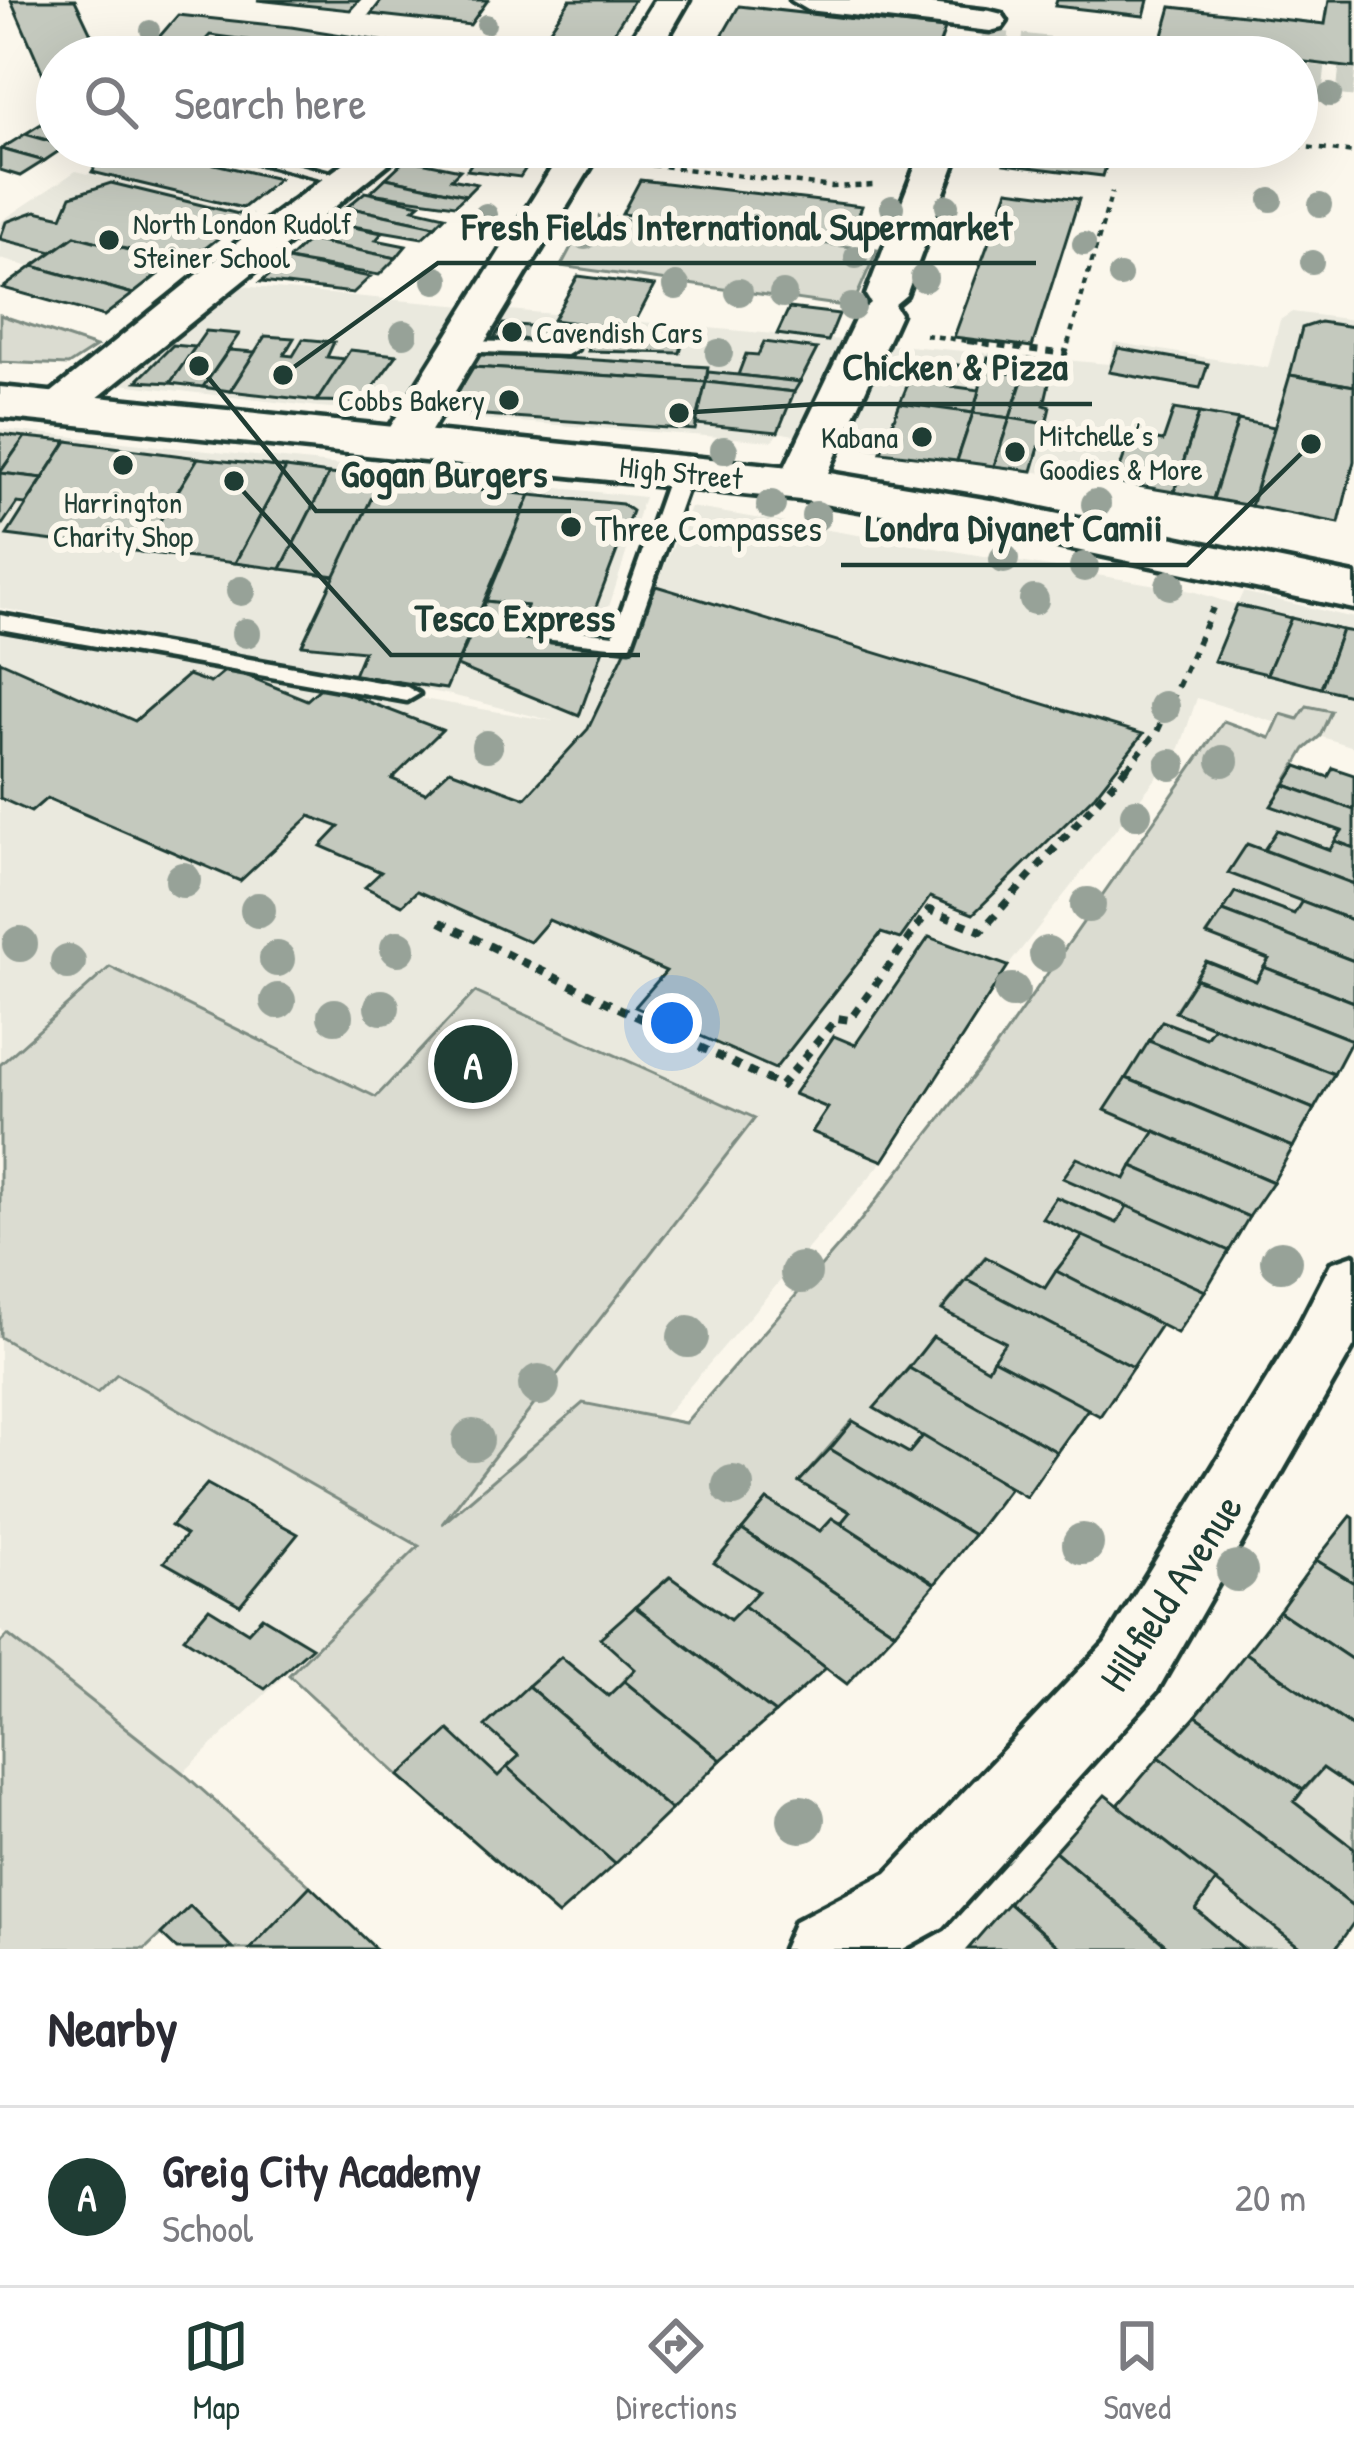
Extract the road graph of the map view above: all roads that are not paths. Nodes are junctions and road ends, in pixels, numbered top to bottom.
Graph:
1 (672, 0) edge
2 (808, 0) edge
3 (994, 10) tunnel mouth
4 (651, 36) edge
5 (296, 168) edge
6 (363, 168) edge
7 (571, 168) edge
8 (934, 168) edge
9 (348, 180) junction
10 (460, 347) junction
11 (567, 350) dead end
12 (0, 402) edge
13 (61, 406) junction
14 (401, 445) junction
15 (681, 472) junction
16 (800, 484) junction
17 (1354, 592) edge
18 (0, 622) edge
19 (550, 634) dead end
20 (407, 694) dead end
21 (1354, 1282) edge
22 (1335, 1366) edge
23 (823, 1949) edge

1 - 4 street
2 - 3 street
5 - 9 lane
6 - 9 street
7 - 10 street
8 - 16 street
9 - 13 street
10 - 11 lane
10 - 14 street
12 - 13 main road, High Street
13 - 14 main road, High Street
14 - 15 main road, High Street
15 - 16 main road, High Street
15 - 19 lane
16 - 17 main road, High Street
18 - 20 lane
21 - 22 street, Hillfield Avenue
22 - 23 street, Hillfield Avenue

